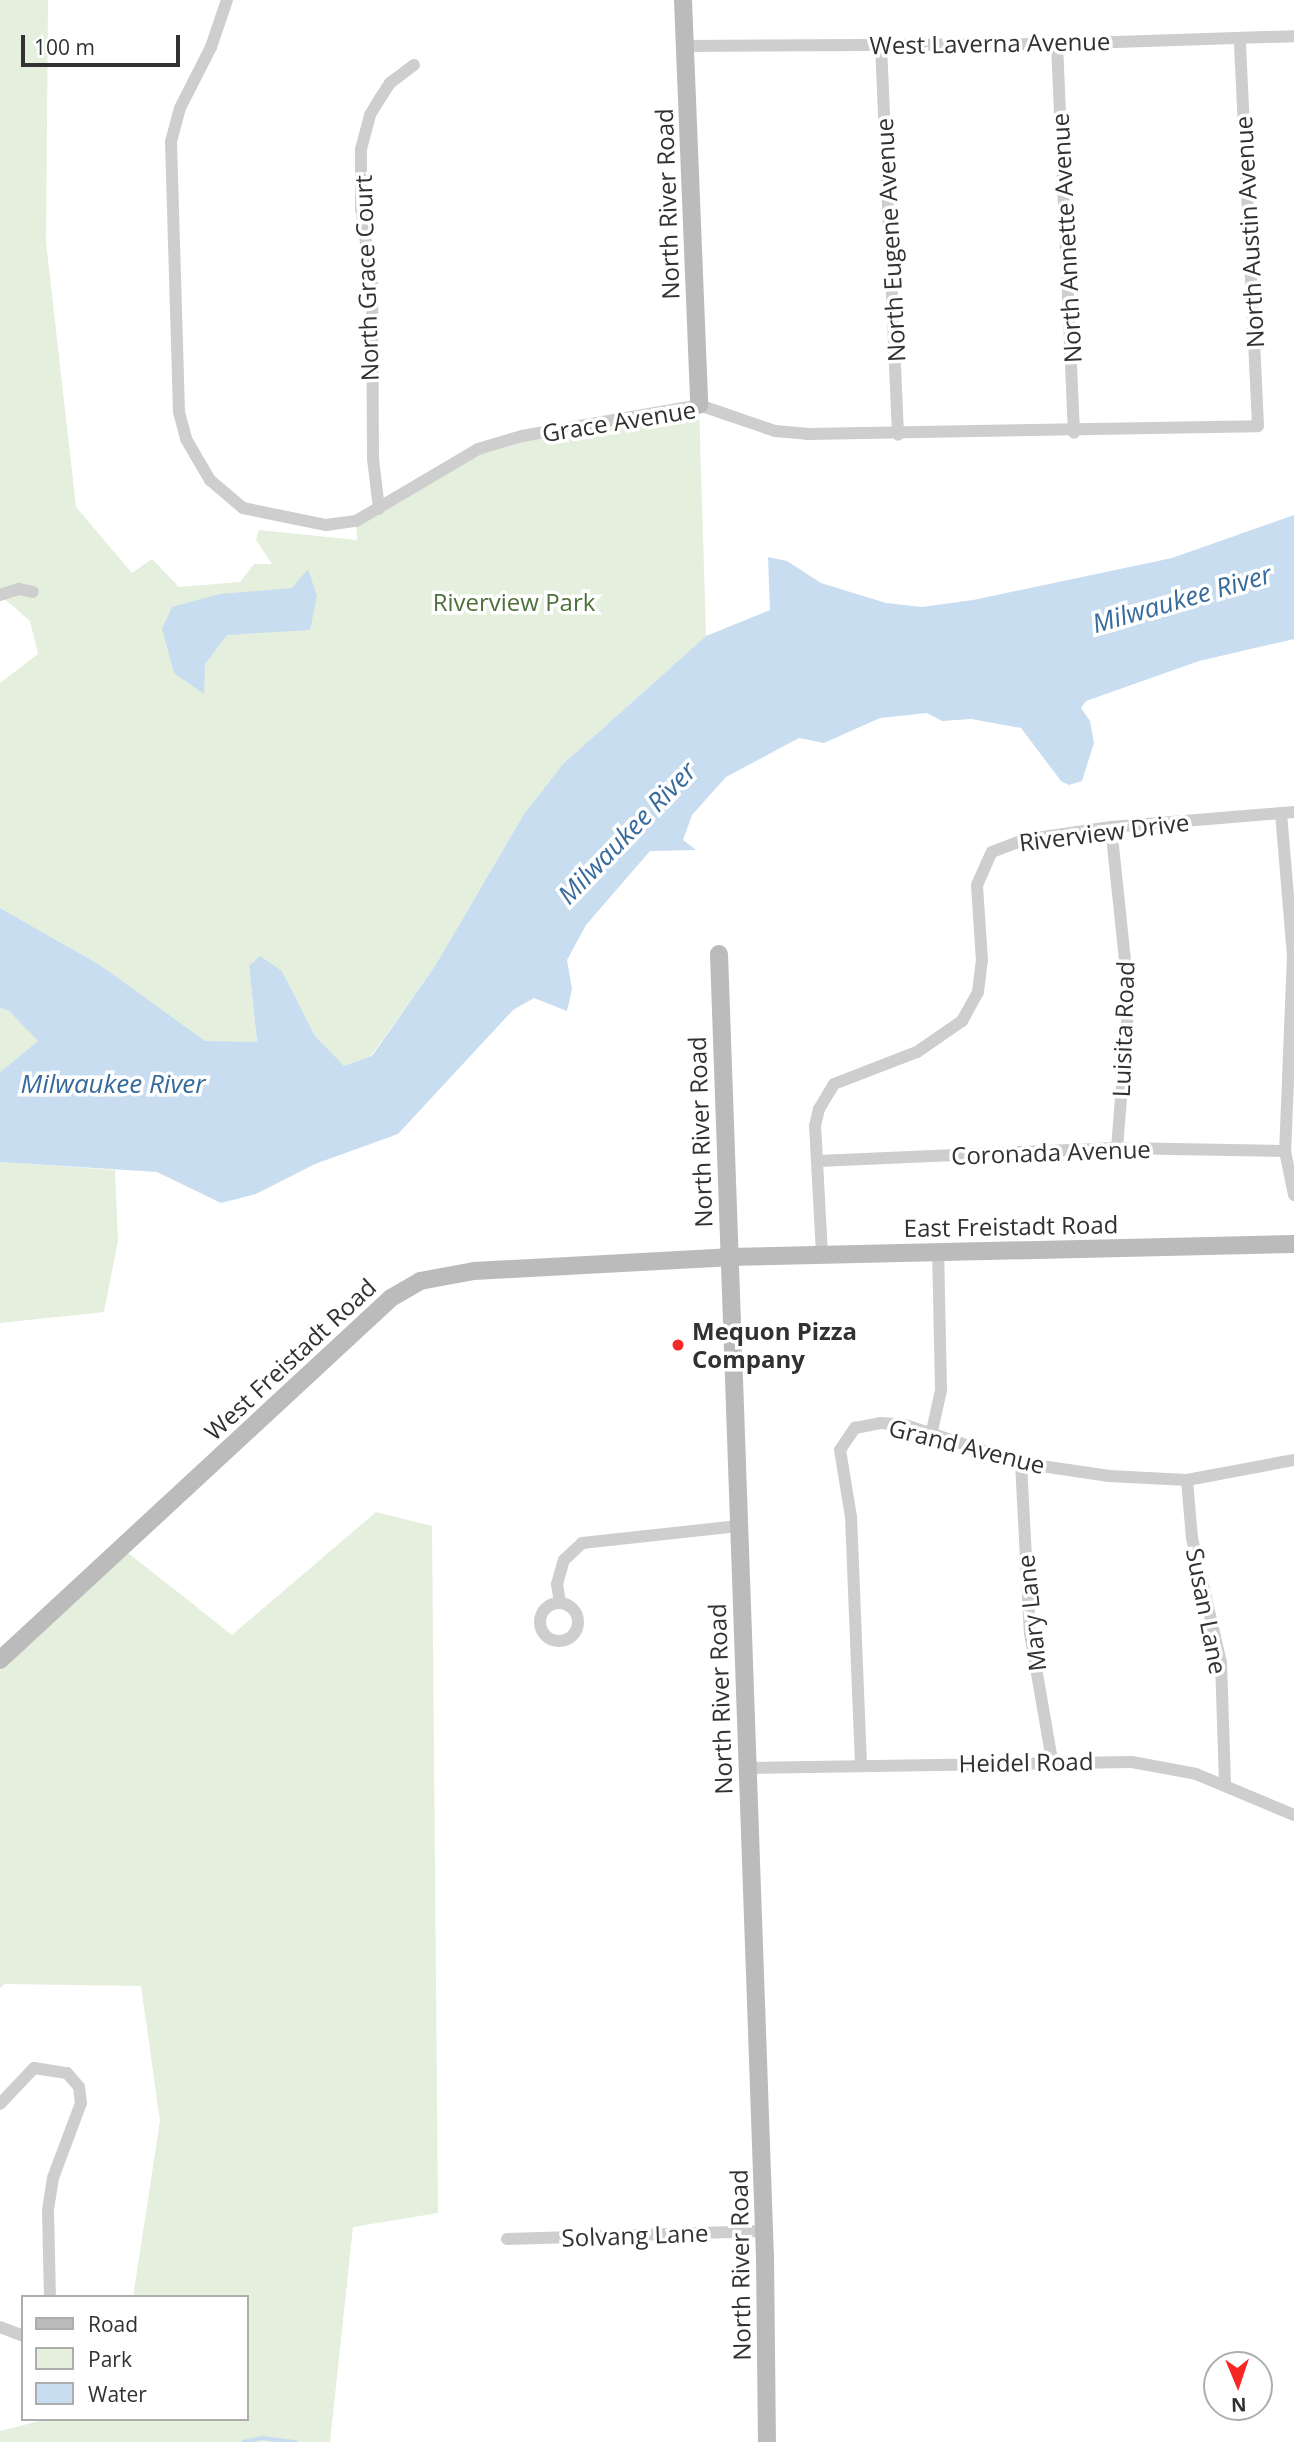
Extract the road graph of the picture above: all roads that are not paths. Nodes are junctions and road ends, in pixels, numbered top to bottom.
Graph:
1 (226, 0) edge
2 (683, 0) edge
3 (1294, 36) edge
4 (1240, 38) junction
5 (1057, 44) junction
6 (881, 45) junction
7 (685, 46) junction
8 (414, 65) dead end
9 (699, 405) junction
10 (1258, 426) joint
11 (1074, 433) junction
12 (898, 435) junction
13 (379, 509) junction
14 (33, 592) dead end
15 (0, 596) edge
16 (1287, 812) edge
17 (1111, 827) junction
18 (719, 954) dead end
19 (1117, 1148) junction
20 (1285, 1152) junction
21 (818, 1161) junction
22 (1294, 1195) edge
23 (1294, 1244) edge
24 (938, 1252) junction
25 (822, 1254) junction
26 (729, 1257) junction
27 (932, 1431) junction
28 (1294, 1460) edge
29 (1021, 1463) junction
30 (1187, 1480) junction
31 (738, 1526) junction
32 (560, 1603) dead end
33 (0, 1660) edge
34 (1052, 1761) junction
35 (861, 1765) junction
36 (748, 1768) junction
37 (1225, 1785) junction
38 (1294, 1815) edge
39 (0, 2104) edge
40 (764, 2231) junction
41 (507, 2239) dead end
42 (50, 2295) edge
43 (0, 2327) edge
44 (21, 2335) edge
45 (767, 2442) edge

1 - 13 street, Grace Avenue
2 - 7 street, North River Road
3 - 4 street, West Laverna Avenue
4 - 5 street, West Laverna Avenue
4 - 10 street, North Austin Avenue
5 - 6 street, West Laverna Avenue
5 - 11 street, North Annette Avenue
6 - 7 street, West Laverna Avenue
6 - 12 street, North Eugene Avenue
7 - 9 street, North River Road
8 - 13 street, North Grace Court
9 - 12 street, Grace Avenue
9 - 13 street, Grace Avenue
10 - 11 street, Grace Avenue
11 - 12 street, Grace Avenue
14 - 15 street
16 - 17 street, Riverview Drive
16 - 20 street
17 - 19 street, Luisita Road
17 - 21 street, Riverview Drive
18 - 26 street, North River Road
19 - 20 street, Coronada Avenue
19 - 21 street, Coronada Avenue
20 - 22 street
21 - 25 street, Riverview Drive
23 - 24 street, East Freistadt Road
24 - 25 street, East Freistadt Road
24 - 27 street
25 - 26 street, East Freistadt Road
26 - 31 street, North River Road
26 - 33 street, West Freistadt Road
27 - 29 street, Grand Avenue
27 - 35 street, Grand Avenue
28 - 30 street, Grand Avenue
29 - 30 street, Grand Avenue
29 - 34 street, Mary Lane
30 - 37 street, Susan Lane
31 - 32 street
31 - 36 street, North River Road
34 - 35 street, Heidel Road
34 - 37 street, Heidel Road
35 - 36 street, Heidel Road
36 - 40 street, North River Road
37 - 38 street, Heidel Road
39 - 42 street
40 - 41 street, Solvang Lane
40 - 45 street, North River Road
43 - 44 street

